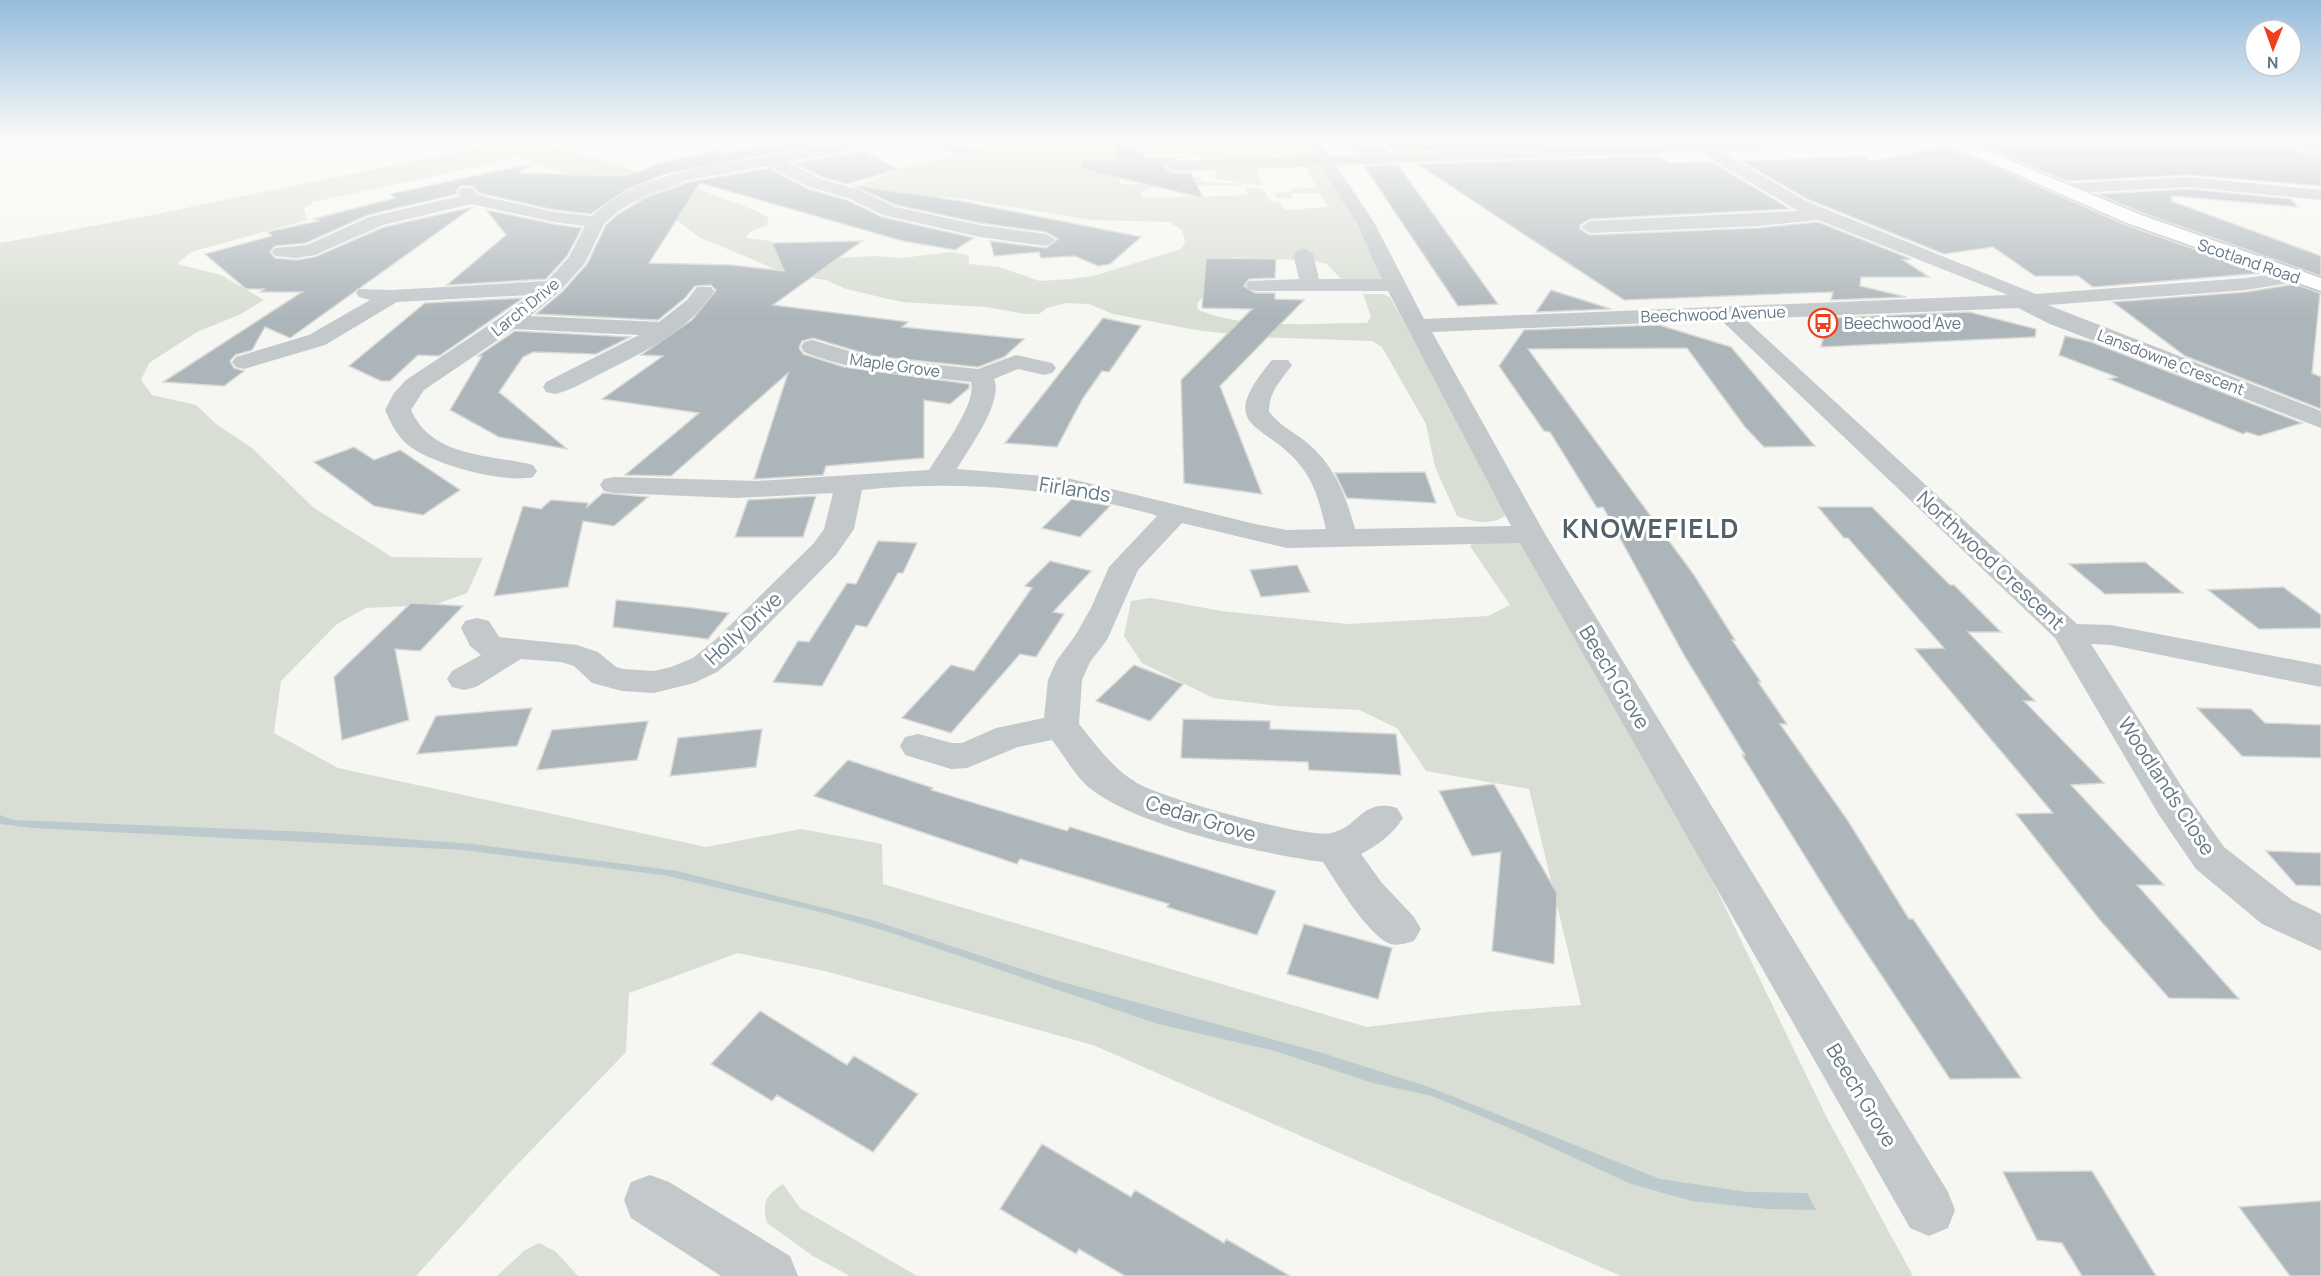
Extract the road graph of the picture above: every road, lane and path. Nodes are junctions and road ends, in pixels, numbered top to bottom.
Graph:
1 (457, 199) edge
2 (483, 199) edge
3 (628, 199) edge
4 (863, 199) edge
5 (1350, 199) edge
6 (1790, 199) edge
7 (2083, 199) edge
8 (1820, 214) junction
9 (596, 222) junction
10 (1590, 227) dead end
11 (1046, 240) dead end
12 (1303, 254) dead end
13 (293, 255) dead end
14 (2294, 277) junction
15 (1256, 285) dead end
16 (1395, 285) junction
17 (2321, 285) edge
18 (1311, 286) junction
19 (552, 287) junction
20 (704, 291) dead end
21 (366, 293) dead end
22 (392, 296) junction
23 (2029, 300) junction
24 (1726, 314) junction
25 (509, 322) junction
26 (1418, 326) junction
27 (662, 329) junction
28 (812, 347) dead end
29 (1048, 358) dead end
30 (244, 362) dead end
31 (1280, 365) dead end
32 (980, 376) junction
33 (555, 387) dead end
34 (2321, 420) edge
35 (523, 471) dead end
36 (938, 478) junction
37 (614, 485) dead end
38 (849, 485) junction
39 (1176, 512) junction
40 (1530, 534) junction
41 (1342, 539) junction
42 (477, 628) dead end
43 (2068, 633) junction
44 (513, 650) junction
45 (2321, 676) edge
46 (464, 679) dead end
47 (1061, 726) junction
48 (918, 746) dead end
49 (1383, 818) dead end
50 (1335, 849) junction
51 (1399, 929) dead end
52 (2321, 934) edge
53 (650, 1200) dead end
54 (1929, 1210) dead end
55 (770, 1276) edge

1 - 13 street
2 - 9 street
3 - 9 street, Larch Drive
4 - 11 street
5 - 16 street, Beech Grove
6 - 8 street, Lansdowne Crescent
7 - 14 main road, Scotland Road
8 - 10 street
8 - 23 street, Lansdowne Crescent
9 - 19 street, Larch Drive
12 - 18 street
14 - 17 main road, Scotland Road
14 - 23 street, Beechwood Avenue
15 - 18 street
16 - 18 street
16 - 26 street, Beech Grove
19 - 22 street
19 - 25 street, Larch Drive
20 - 27 street
21 - 22 street
22 - 30 street
23 - 24 street, Beechwood Avenue
23 - 34 street, Lansdowne Crescent
24 - 26 street, Beechwood Avenue
24 - 43 street, Northwood Crescent
25 - 27 street
25 - 35 street, Larch Drive
26 - 40 street, Beech Grove
27 - 33 street
28 - 32 street, Maple Grove
29 - 32 street, Maple Grove
31 - 41 street
32 - 36 street
36 - 38 street, Firlands
36 - 39 street, Firlands
37 - 38 street, Firlands
38 - 44 street, Holly Drive
39 - 41 street, Firlands
39 - 47 street
40 - 41 street, Firlands
40 - 54 street, Beech Grove
42 - 44 street, Holly Drive
43 - 45 street, Northwood Crescent
43 - 52 street, Woodlands Close
44 - 46 street
47 - 48 street
47 - 50 street, Cedar Grove
49 - 50 street
50 - 51 street
53 - 55 street

